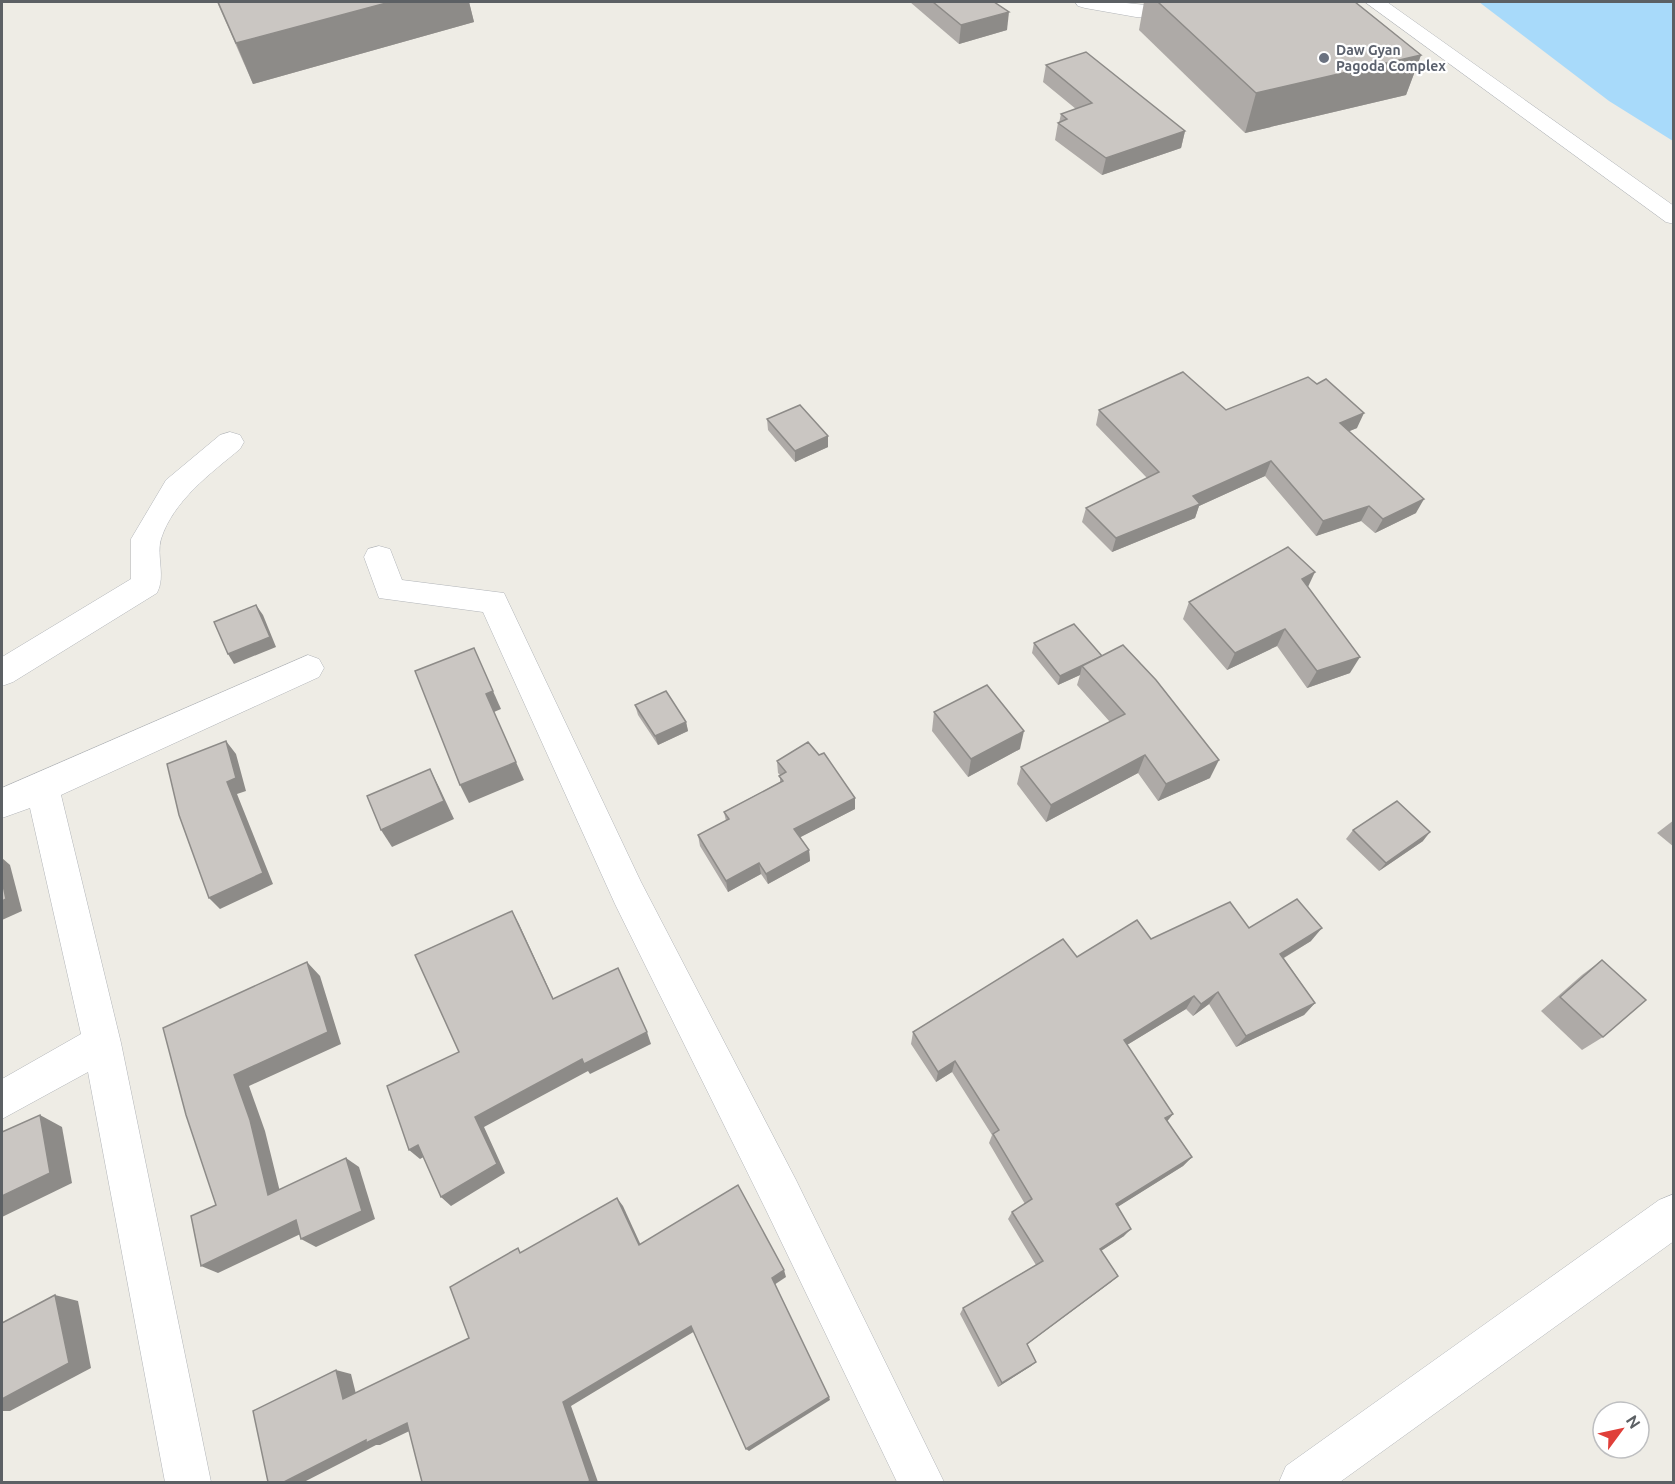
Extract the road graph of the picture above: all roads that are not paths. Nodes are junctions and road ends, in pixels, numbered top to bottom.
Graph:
1 (1085, 2) edge
2 (1230, 2) edge
3 (1375, 2) edge
4 (1674, 217) edge
5 (230, 442) dead end
6 (379, 557) dead end
7 (308, 668) dead end
8 (2, 673) edge
9 (42, 788) junction
10 (2, 803) edge
11 (102, 1043) junction
12 (2, 1100) edge
13 (1674, 1215) edge
14 (188, 1482) edge
15 (921, 1482) edge
16 (1302, 1482) edge

1 - 2 street
3 - 4 street
5 - 8 street
6 - 15 street
7 - 9 street
9 - 10 street
9 - 11 street
11 - 12 street
11 - 14 street
13 - 16 street

